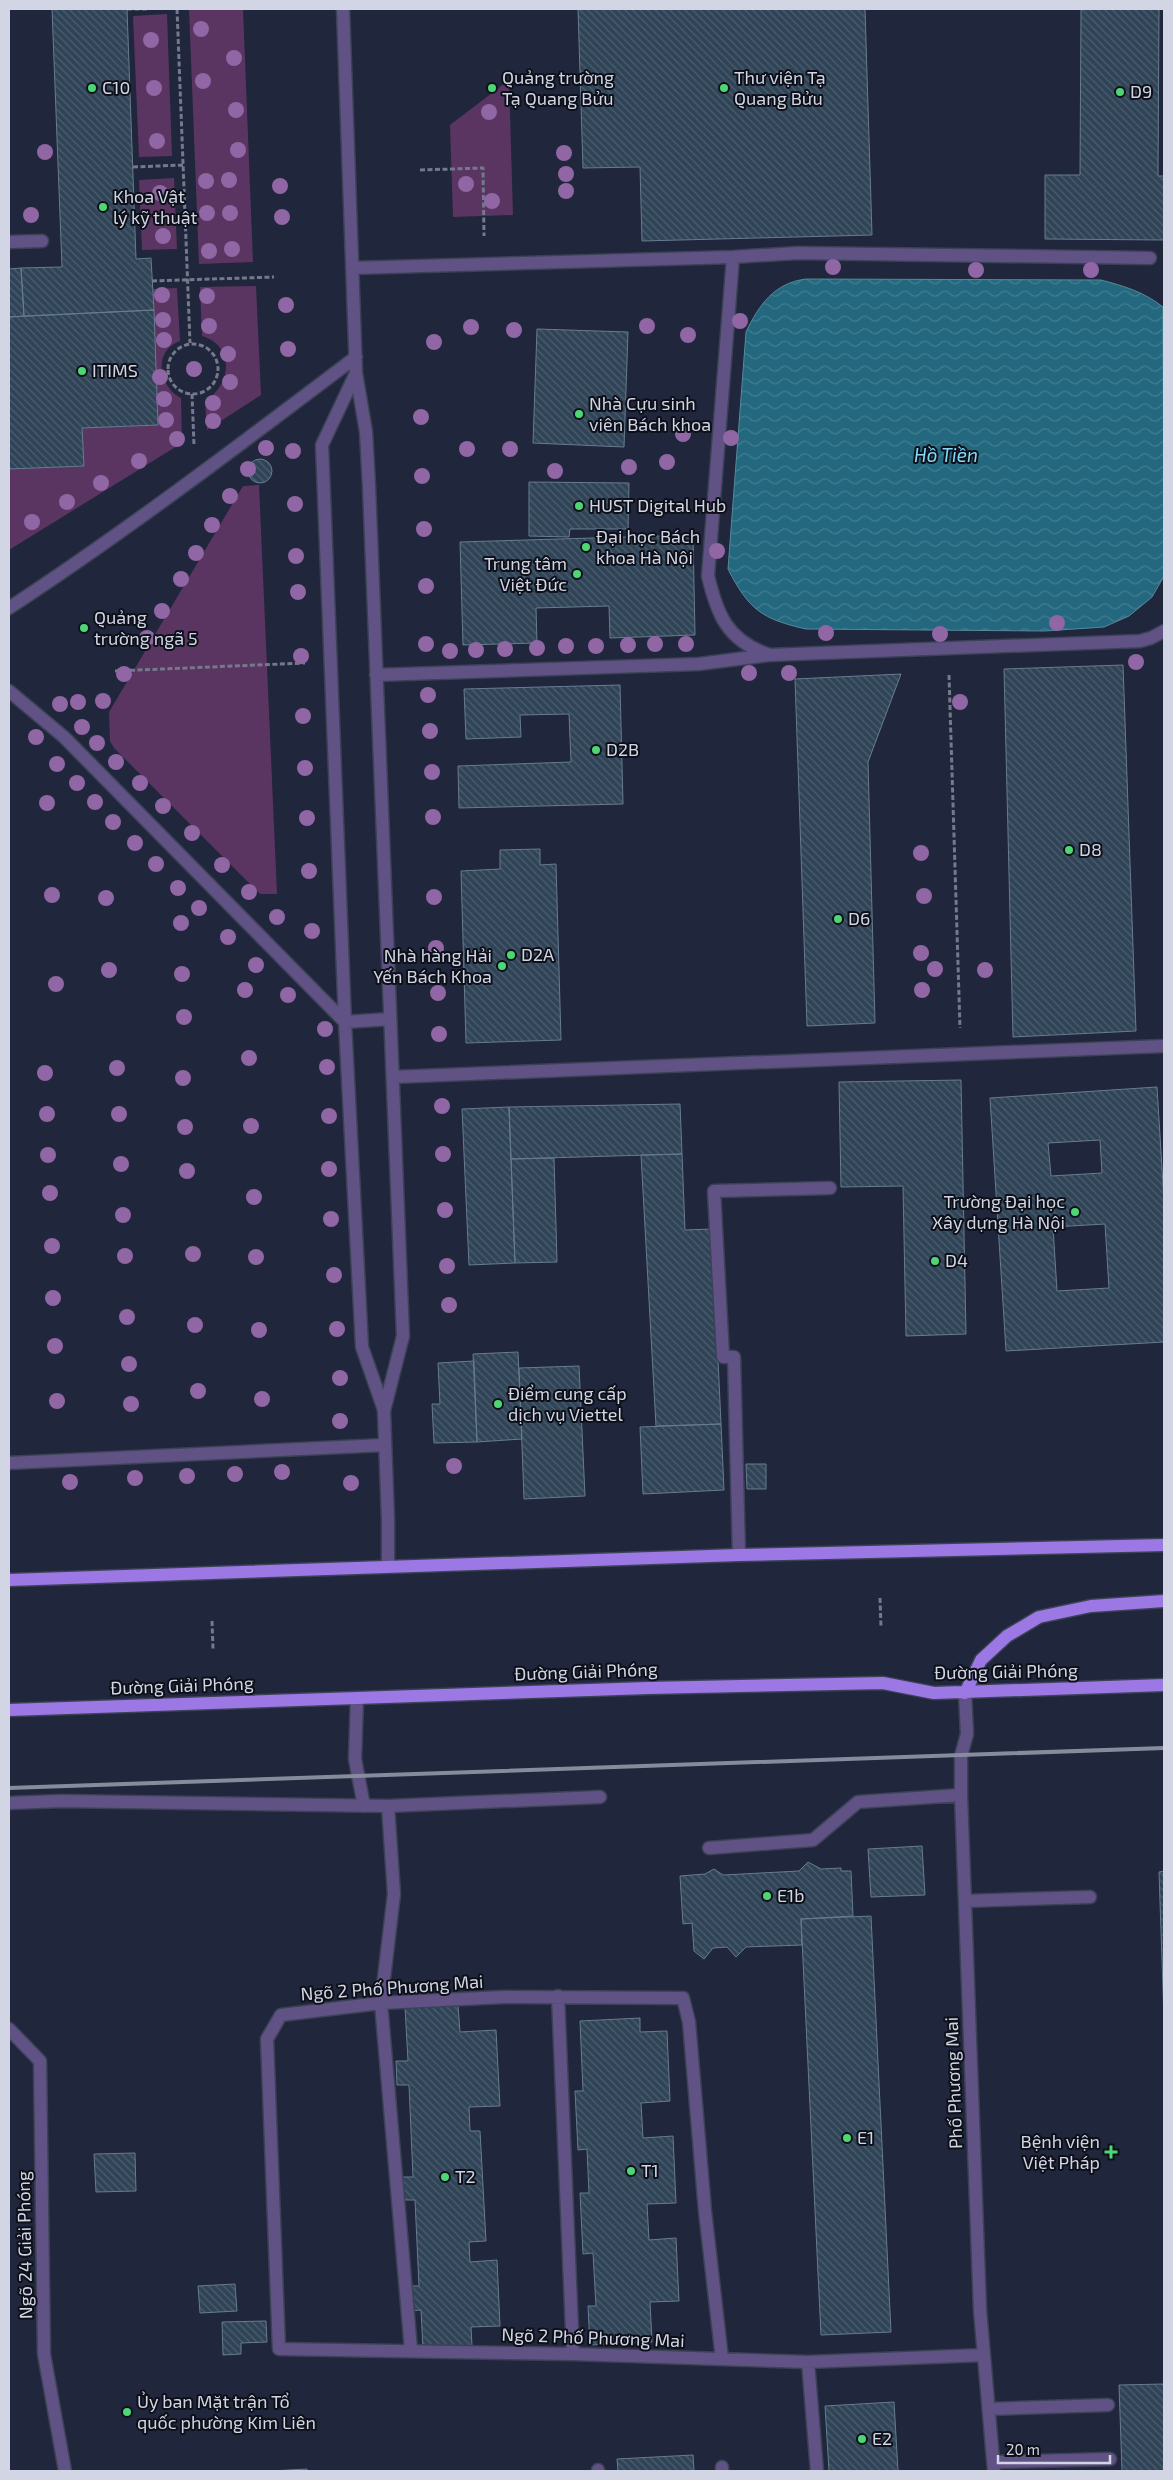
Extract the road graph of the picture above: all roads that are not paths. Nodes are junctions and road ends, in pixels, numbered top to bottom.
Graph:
1 (343, 9) edge
2 (42, 240) dead end
3 (9, 242) edge
4 (733, 257) junction
5 (1150, 258) dead end
6 (352, 268) junction
7 (356, 357) junction
8 (356, 373) junction
9 (9, 608) edge
10 (1164, 631) edge
11 (769, 655) junction
12 (376, 675) junction
13 (9, 691) edge
14 (390, 1019) junction
15 (345, 1022) junction
16 (1164, 1046) edge
17 (393, 1077) junction
18 (830, 1188) dead end
19 (384, 1411) junction
20 (384, 1445) junction
21 (9, 1463) edge
22 (1164, 1546) edge
23 (738, 1555) junction
24 (388, 1566) junction
25 (9, 1580) edge
26 (1164, 1601) edge
27 (1164, 1685) edge
28 (965, 1693) junction
29 (357, 1698) junction
30 (9, 1710) edge
31 (961, 1794) junction
32 (600, 1797) dead end
33 (9, 1803) edge
34 (364, 1806) junction
35 (388, 1806) junction
36 (710, 1848) dead end
37 (1090, 1897) dead end
38 (965, 1901) junction
39 (558, 1996) junction
40 (381, 2003) junction
41 (9, 2029) edge
42 (411, 2350) junction
43 (573, 2354) junction
44 (983, 2355) junction
45 (722, 2359) junction
46 (808, 2362) junction
47 (1108, 2405) dead end
48 (990, 2409) junction
49 (1110, 2458) dead end
50 (994, 2467) edge
51 (64, 2471) edge
52 (817, 2471) edge

1 - 6 street
2 - 3 street
4 - 5 street
4 - 6 street
4 - 11 street
6 - 7 street
7 - 8 street
7 - 9 street
8 - 12 street
8 - 15 street
10 - 11 street
11 - 12 street
12 - 14 street
13 - 15 street
14 - 15 street
14 - 17 street
15 - 19 street
16 - 17 street
17 - 19 street
18 - 23 street
19 - 20 street
20 - 21 street
20 - 24 street
22 - 23 main road
23 - 24 main road
24 - 25 main road
26 - 28 main road
27 - 28 main road, Đường Giải Phóng
28 - 29 main road, Đường Giải Phóng
28 - 31 street, Phố Phương Mai
29 - 30 main road, Đường Giải Phóng
29 - 34 street
31 - 36 street
31 - 38 street, Phố Phương Mai
32 - 35 street
33 - 34 street
34 - 35 street
35 - 40 street
37 - 38 street
38 - 44 street, Phố Phương Mai
39 - 40 street, Ngõ 2 Phố Phương Mai
39 - 43 street
39 - 45 street, Ngõ 2 Phố Phương Mai
40 - 42 street
40 - 42 street, Ngõ 2 Phố Phương Mai
41 - 51 street, Ngõ 24 Giải Phóng
42 - 43 street, Ngõ 2 Phố Phương Mai
43 - 45 street, Ngõ 2 Phố Phương Mai
44 - 46 street, Ngõ 2 Phố Phương Mai
44 - 48 street, Phố Phương Mai
45 - 46 street, Ngõ 2 Phố Phương Mai
46 - 52 street
47 - 48 street
48 - 50 street, Phố Phương Mai
49 - 50 street

